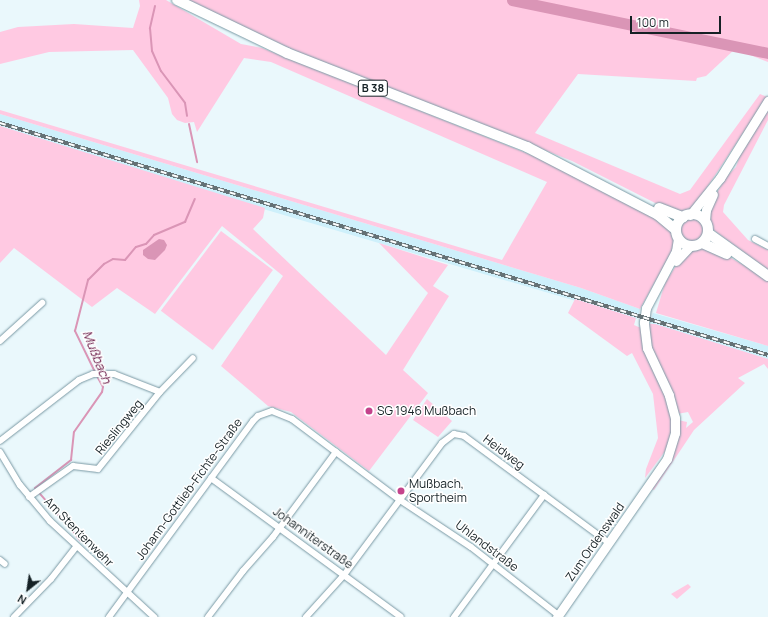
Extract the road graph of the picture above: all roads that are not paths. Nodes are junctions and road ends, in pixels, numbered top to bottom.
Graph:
1 (177, 0) edge
2 (768, 101) edge
3 (554, 160) junction
4 (720, 178) junction
5 (687, 216) junction
6 (705, 221) junction
7 (708, 233) junction
8 (677, 234) junction
9 (755, 240) dead end
10 (702, 243) junction
11 (690, 246) junction
12 (768, 246) edge
13 (752, 266) junction
14 (768, 276) edge
15 (658, 285) junction
16 (42, 303) dead end
17 (0, 341) edge
18 (194, 358) dead end
19 (160, 392) junction
20 (0, 440) edge
21 (0, 452) edge
22 (336, 452) junction
23 (211, 478) junction
24 (544, 495) junction
25 (29, 497) junction
26 (400, 500) junction
27 (280, 528) junction
28 (609, 543) junction
29 (76, 547) junction
30 (493, 564) junction
31 (344, 575) junction
32 (127, 593) junction
33 (558, 616) edge
34 (14, 617) edge
35 (109, 617) edge
36 (154, 617) edge
37 (208, 617) edge
38 (306, 617) edge
39 (401, 617) edge
40 (454, 617) edge

1 - 3 main road, B 38
2 - 4 street
3 - 5 main road, B 38
3 - 8 main road, B 38
4 - 5 street
4 - 6 street
5 - 6 main road
5 - 8 main road
6 - 7 main road
7 - 10 main road
7 - 13 main road
8 - 11 main road
8 - 15 street, Zum Ordenswald
9 - 12 street
10 - 11 main road
10 - 13 main road
11 - 15 street, Zum Ordenswald
13 - 14 main road
15 - 28 street, Zum Ordenswald
16 - 17 street
18 - 19 street, Rieslingweg
19 - 20 street
19 - 25 street, Rieslingweg
21 - 25 street, Am Stentenwehr
22 - 23 street, Johann-Gottlieb-Fichte-Straße
22 - 26 street, Johann-Gottlieb-Fichte-Straße
22 - 27 street
23 - 27 street, Johanniterstraße
23 - 32 street, Johann-Gottlieb-Fichte-Straße
24 - 26 street, Heidweg
24 - 28 street, Heidweg
24 - 30 street
25 - 29 street, Am Stentenwehr
26 - 30 street, Uhlandstraße
26 - 31 street, Heidweg
27 - 31 street, Johanniterstraße
27 - 37 street
28 - 33 street, Zum Ordenswald
29 - 32 street, Am Stentenwehr
29 - 34 street
30 - 33 street, Uhlandstraße
30 - 40 street
31 - 38 street, Heidweg
31 - 39 street, Johanniterstraße
32 - 35 street, Johann-Gottlieb-Fichte-Straße
32 - 36 street, Am Stentenwehr

